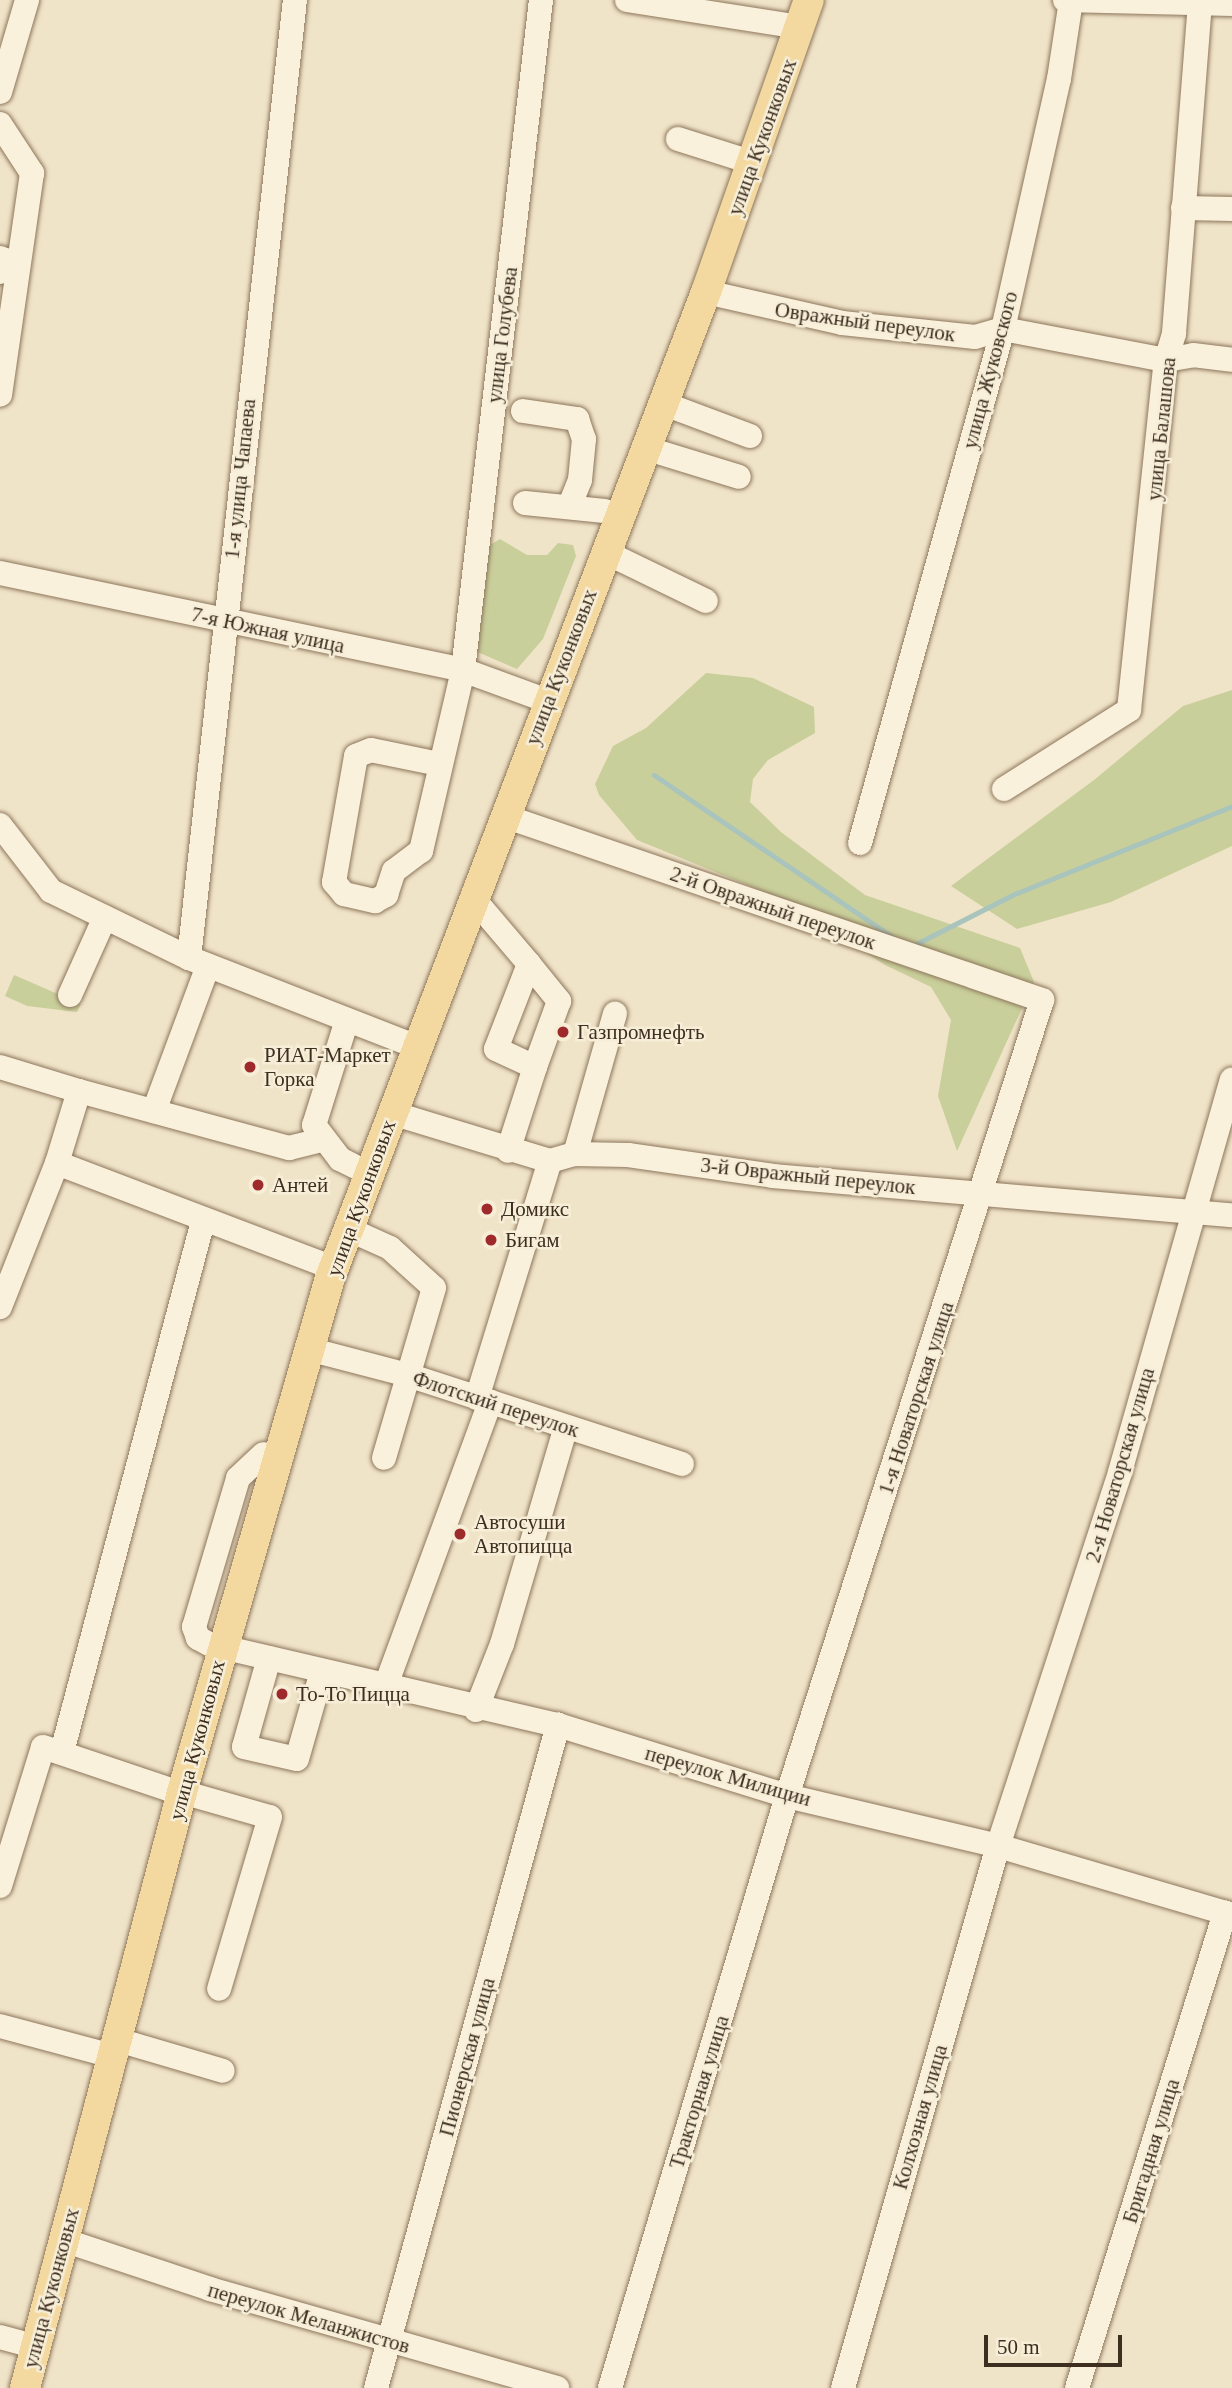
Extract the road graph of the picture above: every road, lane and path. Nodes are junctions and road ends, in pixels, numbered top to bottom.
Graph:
1 (27, 0) edge
2 (295, 0) edge
3 (541, 0) edge
4 (627, 0) edge
5 (809, 0) edge
6 (1065, 0) edge
7 (1071, 1) edge
8 (1200, 1) edge
9 (1232, 4) edge
10 (725, 9) edge
11 (791, 13) edge
12 (0, 92) edge
13 (0, 124) edge
14 (678, 139) dead end
15 (738, 158) junction
16 (1183, 208) junction
17 (1232, 209) edge
18 (0, 258) edge
19 (0, 272) edge
20 (706, 292) junction
21 (1003, 329) junction
22 (1166, 360) junction
23 (1232, 360) edge
24 (0, 395) edge
25 (662, 403) junction
26 (523, 411) dead end
27 (750, 436) dead end
28 (645, 449) junction
29 (739, 477) dead end
30 (525, 503) dead end
31 (569, 507) junction
32 (605, 511) junction
33 (605, 552) junction
34 (1, 579) edge
35 (706, 601) dead end
36 (224, 622) junction
37 (463, 670) junction
38 (534, 696) junction
39 (439, 764) junction
40 (1004, 789) dead end
41 (505, 816) junction
42 (0, 825) edge
43 (860, 843) dead end
44 (473, 898) junction
45 (104, 917) junction
46 (198, 962) junction
47 (529, 964) junction
48 (70, 995) dead end
49 (1042, 1000) joint
50 (615, 1014) dead end
51 (347, 1020) junction
52 (404, 1042) junction
53 (0, 1067) edge
54 (535, 1067) junction
55 (1232, 1080) edge
56 (79, 1091) junction
57 (154, 1111) junction
58 (392, 1112) junction
59 (321, 1140) junction
60 (508, 1151) junction
61 (575, 1154) junction
62 (550, 1161) junction
63 (57, 1163) junction
64 (356, 1167) junction
65 (983, 1194) junction
66 (1192, 1211) junction
67 (1232, 1215) edge
68 (203, 1221) junction
69 (348, 1230) junction
70 (323, 1264) junction
71 (0, 1307) edge
72 (308, 1349) junction
73 (408, 1375) junction
74 (483, 1400) junction
75 (566, 1427) junction
76 (384, 1458) dead end
77 (682, 1464) dead end
78 (216, 1646) junction
79 (269, 1658) junction
80 (322, 1671) junction
81 (386, 1685) junction
82 (476, 1710) junction
83 (558, 1725) junction
84 (62, 1752) junction
85 (176, 1791) junction
86 (787, 1796) junction
87 (998, 1846) junction
88 (0, 1886) edge
89 (1229, 1914) edge
90 (219, 1989) dead end
91 (0, 2026) edge
92 (111, 2050) junction
93 (223, 2071) dead end
94 (63, 2240) junction
95 (11, 2340) edge
96 (388, 2342) junction
97 (10, 2388) edge
98 (24, 2388) edge
99 (376, 2388) edge
100 (558, 2388) edge
101 (610, 2388) edge
102 (843, 2388) edge
103 (1077, 2388) edge

1 - 12 street
2 - 36 street, 1-я улица Чапаева
3 - 37 street, улица Голубева
4 - 10 street
5 - 20 main road, улица Куконковых
6 - 7 street
7 - 8 street
7 - 21 street, улица Жуковского
8 - 9 street
8 - 16 street, улица Балашова
10 - 11 street
11 - 15 main road, улица Куконковых
13 - 24 street
14 - 15 street
15 - 32 main road, улица Куконковых
16 - 17 street
16 - 22 street, улица Балашова
18 - 19 street
20 - 21 street, Овражный переулок
20 - 25 main road, улица Куконковых
21 - 22 street, Овражный переулок
21 - 43 street, улица Жуковского
22 - 23 street, Овражный переулок
22 - 40 street, улица Балашова
25 - 27 street
25 - 28 main road, улица Куконковых
26 - 31 street
28 - 29 street
28 - 33 main road, улица Куконковых
30 - 31 street
31 - 32 street
32 - 38 main road, улица Куконковых
33 - 35 street
33 - 41 main road, улица Куконковых
34 - 36 street, 7-я Южная улица
36 - 37 street, 7-я Южная улица
36 - 46 street, 1-я улица Чапаева
37 - 38 street, 7-я Южная улица
37 - 39 street, улица Голубева
38 - 52 main road, улица Куконковых
39 - 39 street, улица Голубева
41 - 44 main road, улица Куконковых
41 - 49 street, 2-й Овражный переулок
42 - 45 street
44 - 47 street
44 - 58 main road, улица Куконковых
45 - 46 street
45 - 48 street
46 - 51 street
46 - 57 street, 1-я улица Чапаева
47 - 54 street
47 - 54 street
49 - 65 street, 1-я Новаторская улица
50 - 61 street
51 - 52 street
51 - 59 street
52 - 64 main road, улица Куконковых
53 - 56 street
54 - 60 street
55 - 66 street, 2-я Новаторская улица
56 - 57 street
56 - 63 street
57 - 59 street
58 - 60 street, 3-й Овражный переулок
58 - 69 main road, улица Куконковых
59 - 64 street
60 - 62 street, 3-й Овражный переулок
61 - 62 street, 3-й Овражный переулок
61 - 65 street, 3-й Овражный переулок
62 - 74 street
63 - 68 street
63 - 71 street
64 - 70 main road, улица Куконковых
65 - 66 street, 3-й Овражный переулок
65 - 86 street, 1-я Новаторская улица
66 - 67 street, 3-й Овражный переулок
66 - 87 street, 2-я Новаторская улица
68 - 70 street
68 - 84 street
69 - 72 main road, улица Куконковых
69 - 73 street
70 - 78 main road, улица Куконковых
72 - 73 street, Флотский переулок
72 - 78 main road, улица Куконковых
73 - 74 street, Флотский переулок
73 - 76 street
74 - 75 street, Флотский переулок
74 - 81 street
75 - 77 street, Флотский переулок
75 - 82 street
78 - 79 street, переулок Милиции
78 - 85 main road, улица Куконковых
79 - 80 street, переулок Милиции
79 - 80 street
80 - 81 street, переулок Милиции
81 - 82 street, переулок Милиции
82 - 83 street, переулок Милиции
83 - 86 street, переулок Милиции
83 - 96 street, Пионерская улица
84 - 85 street
84 - 88 street
85 - 90 street
85 - 92 main road, улица Куконковых
86 - 87 street, переулок Милиции
86 - 101 street, Тракторная улица
87 - 89 street, переулок Милиции
87 - 102 street, Колхозная улица
89 - 103 street, Бригадная улица
91 - 92 street
92 - 93 street
92 - 94 main road, улица Куконковых
92 - 95 main road, улица Куконковых
94 - 96 street, переулок Меланжистов
94 - 98 main road, улица Куконковых
95 - 97 main road, улица Куконковых
96 - 99 street, Пионерская улица
96 - 100 street, переулок Меланжистов

